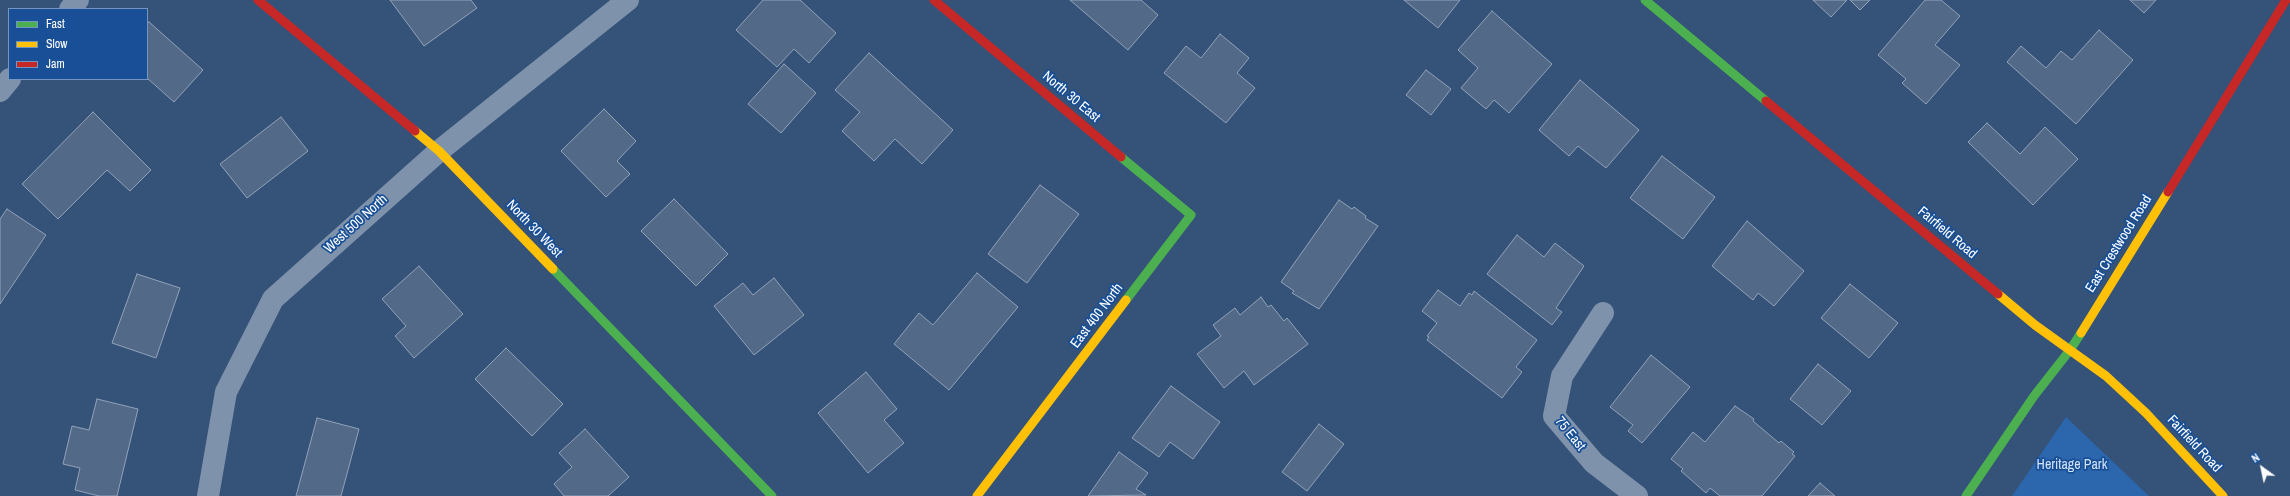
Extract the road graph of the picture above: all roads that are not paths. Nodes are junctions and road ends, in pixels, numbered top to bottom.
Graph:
1 (78, 0) edge
2 (258, 0) edge
3 (628, 0) edge
4 (934, 0) edge
5 (1645, 0) edge
6 (2286, 0) edge
7 (71, 8) edge
8 (9, 80) edge
9 (0, 91) edge
10 (439, 151) junction
11 (1191, 215) joint
12 (1603, 314) dead end
13 (2070, 350) junction
14 (208, 496) edge
15 (772, 496) edge
16 (977, 496) edge
17 (1637, 496) edge
18 (1966, 496) edge
19 (2222, 496) edge

1 - 7 street
2 - 10 street, North 30 West
3 - 10 street, West 500 North
4 - 11 street, North 30 East
5 - 13 street, Fairfield Road
6 - 13 street, East Crestwood Road
8 - 9 street
10 - 14 street, West 500 North
10 - 15 street, North 30 West
11 - 16 street, East 400 North
12 - 17 street, 75 East
13 - 18 street, East Crestwood Road
13 - 19 street, Fairfield Road

